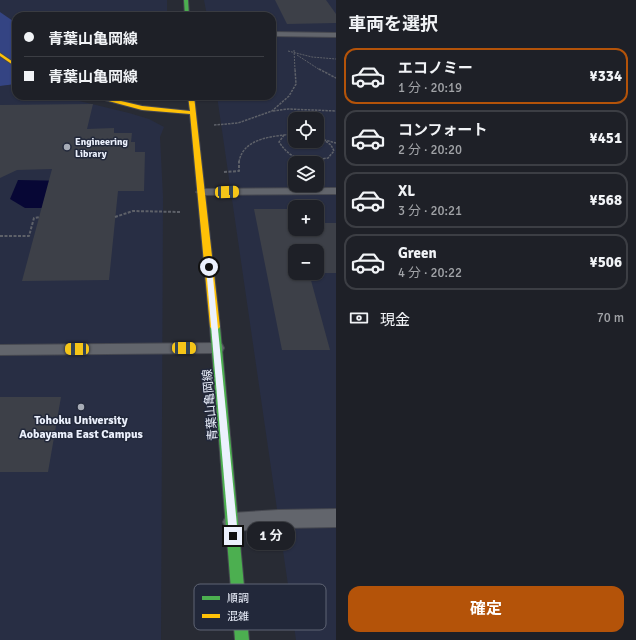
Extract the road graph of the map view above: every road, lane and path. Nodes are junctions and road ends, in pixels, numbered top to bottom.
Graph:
1 (186, 0) edge
2 (187, 12) edge
3 (276, 34) edge
4 (336, 36) edge
5 (294, 49) dead end
6 (0, 54) edge
7 (295, 54) junction
8 (336, 58) edge
9 (12, 63) edge
10 (336, 78) edge
11 (107, 100) edge
12 (191, 100) edge
13 (272, 111) junction
14 (336, 111) edge
15 (192, 113) junction
16 (214, 125) dead end
17 (284, 135) junction
18 (288, 135) edge
19 (324, 140) joint
20 (336, 143) edge
21 (224, 172) dead end
22 (336, 191) edge
23 (201, 192) junction
24 (203, 212) junction
25 (40, 217) dead end
26 (115, 217) dead end
27 (0, 236) edge
28 (217, 348) junction
29 (0, 350) edge
30 (336, 518) edge
31 (232, 522) junction
32 (237, 584) edge
33 (241, 630) edge
34 (242, 640) edge

1 - 2 street
3 - 4 lane
5 - 7 path
6 - 9 street
7 - 8 path
7 - 10 path
7 - 13 path
11 - 15 street
12 - 15 street, 青葉山亀岡線
13 - 14 path
13 - 16 path
15 - 23 street, 青葉山亀岡線
17 - 18 path
17 - 19 path
17 - 21 path
19 - 20 path
22 - 23 lane
23 - 24 street, 青葉山亀岡線
24 - 26 path
24 - 28 street, 青葉山亀岡線
25 - 27 path
28 - 29 lane
28 - 31 street, 青葉山亀岡線
30 - 31 lane
31 - 32 street, 青葉山亀岡線
33 - 34 street, 青葉山亀岡線

